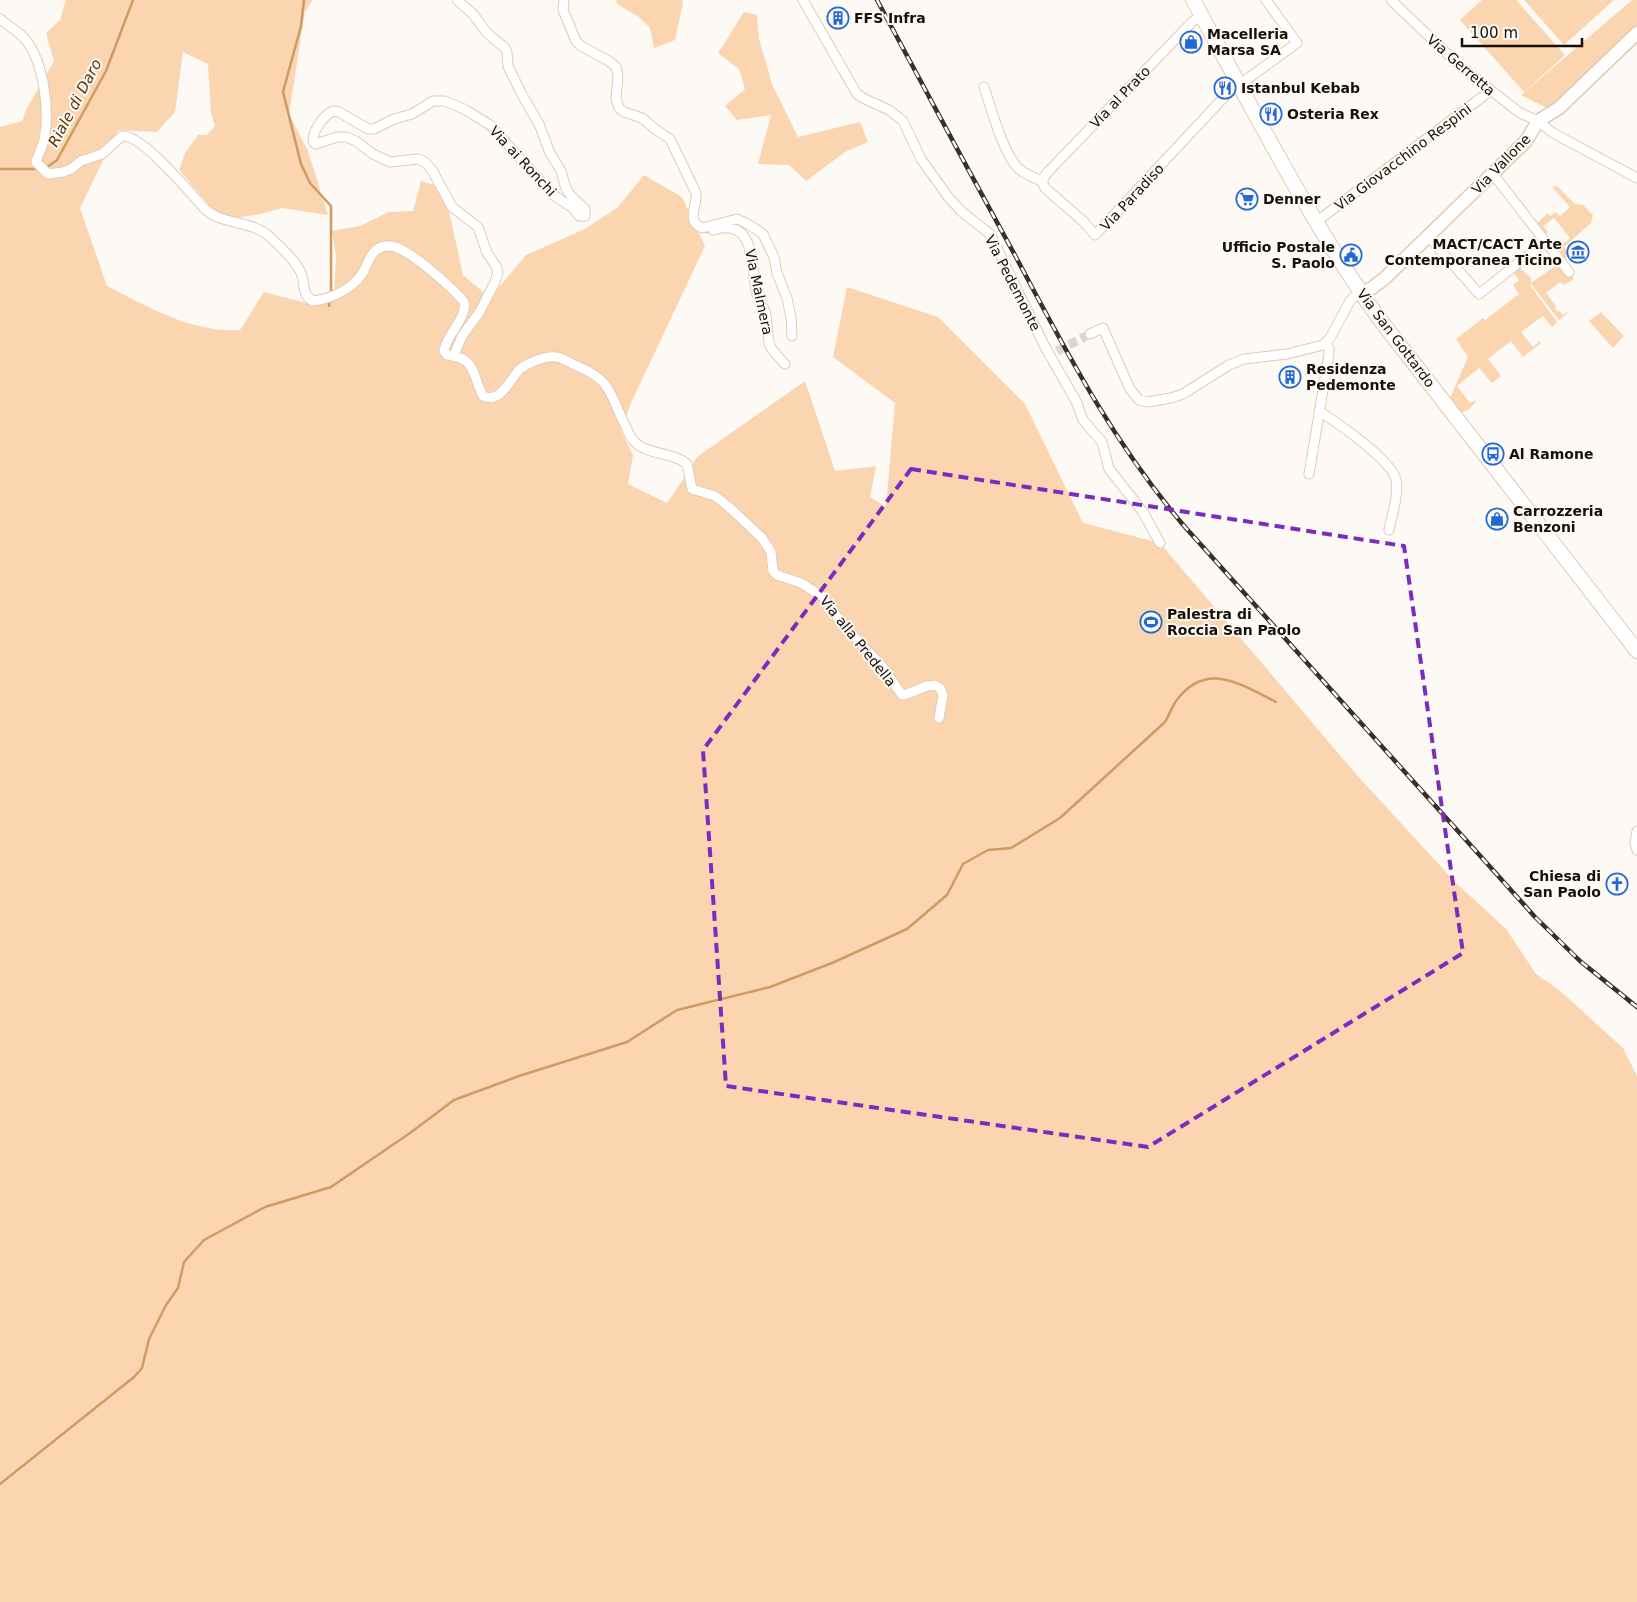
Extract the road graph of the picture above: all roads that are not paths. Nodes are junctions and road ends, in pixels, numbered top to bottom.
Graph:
1 (457, 0) edge
2 (564, 0) edge
3 (803, 0) edge
4 (1193, 0) edge
5 (1266, 0) edge
6 (1391, 0) edge
7 (1201, 15) junction
8 (0, 19) edge
9 (1637, 33) edge
10 (1240, 85) junction
11 (984, 87) dead end
12 (1490, 91) junction
13 (1538, 121) junction
14 (1493, 174) junction
15 (1634, 175) edge
16 (1042, 181) junction
17 (1316, 222) junction
18 (700, 227) junction
19 (1428, 236) junction
20 (1545, 242) junction
21 (1569, 272) dead end
22 (1361, 293) junction
23 (1090, 334) tunnel mouth
24 (792, 336) dead end
25 (1326, 343) junction
26 (454, 355) junction
27 (785, 364) dead end
28 (1319, 412) junction
29 (1309, 474) dead end
30 (1389, 530) dead end
31 (1160, 542) dead end
32 (1637, 651) edge
33 (939, 718) dead end
34 (1637, 831) edge
35 (1637, 850) edge

1 - 26 street, Via ai Ronchi
2 - 18 street
3 - 31 street, Via Pedemonte
4 - 7 main road, Via San Gottardo
5 - 10 street, Via Paradiso
6 - 12 street, Via Gerretta
7 - 10 main road, Via San Gottardo
7 - 16 street, Via al Prato
8 - 26 street
9 - 13 street, Via Vallone
10 - 16 street, Via Paradiso
10 - 17 main road, Via San Gottardo
11 - 16 street, Via Paradiso
12 - 13 street, Via Gerretta
12 - 17 street, Via Giovacchino Respini
13 - 14 street, Via Vallone
13 - 15 street, Via Gerretta
14 - 19 street, Via Vallone
14 - 20 street
17 - 22 main road, Via San Gottardo
18 - 24 street, Via Malmera
18 - 27 street, Via Malmera
19 - 20 street
19 - 22 street, Via Vallone
20 - 21 street
22 - 25 street
22 - 32 main road, Via San Gottardo
23 - 25 street
25 - 28 street
26 - 33 street, Via alla Predella
28 - 29 street
28 - 30 street
34 - 35 street

